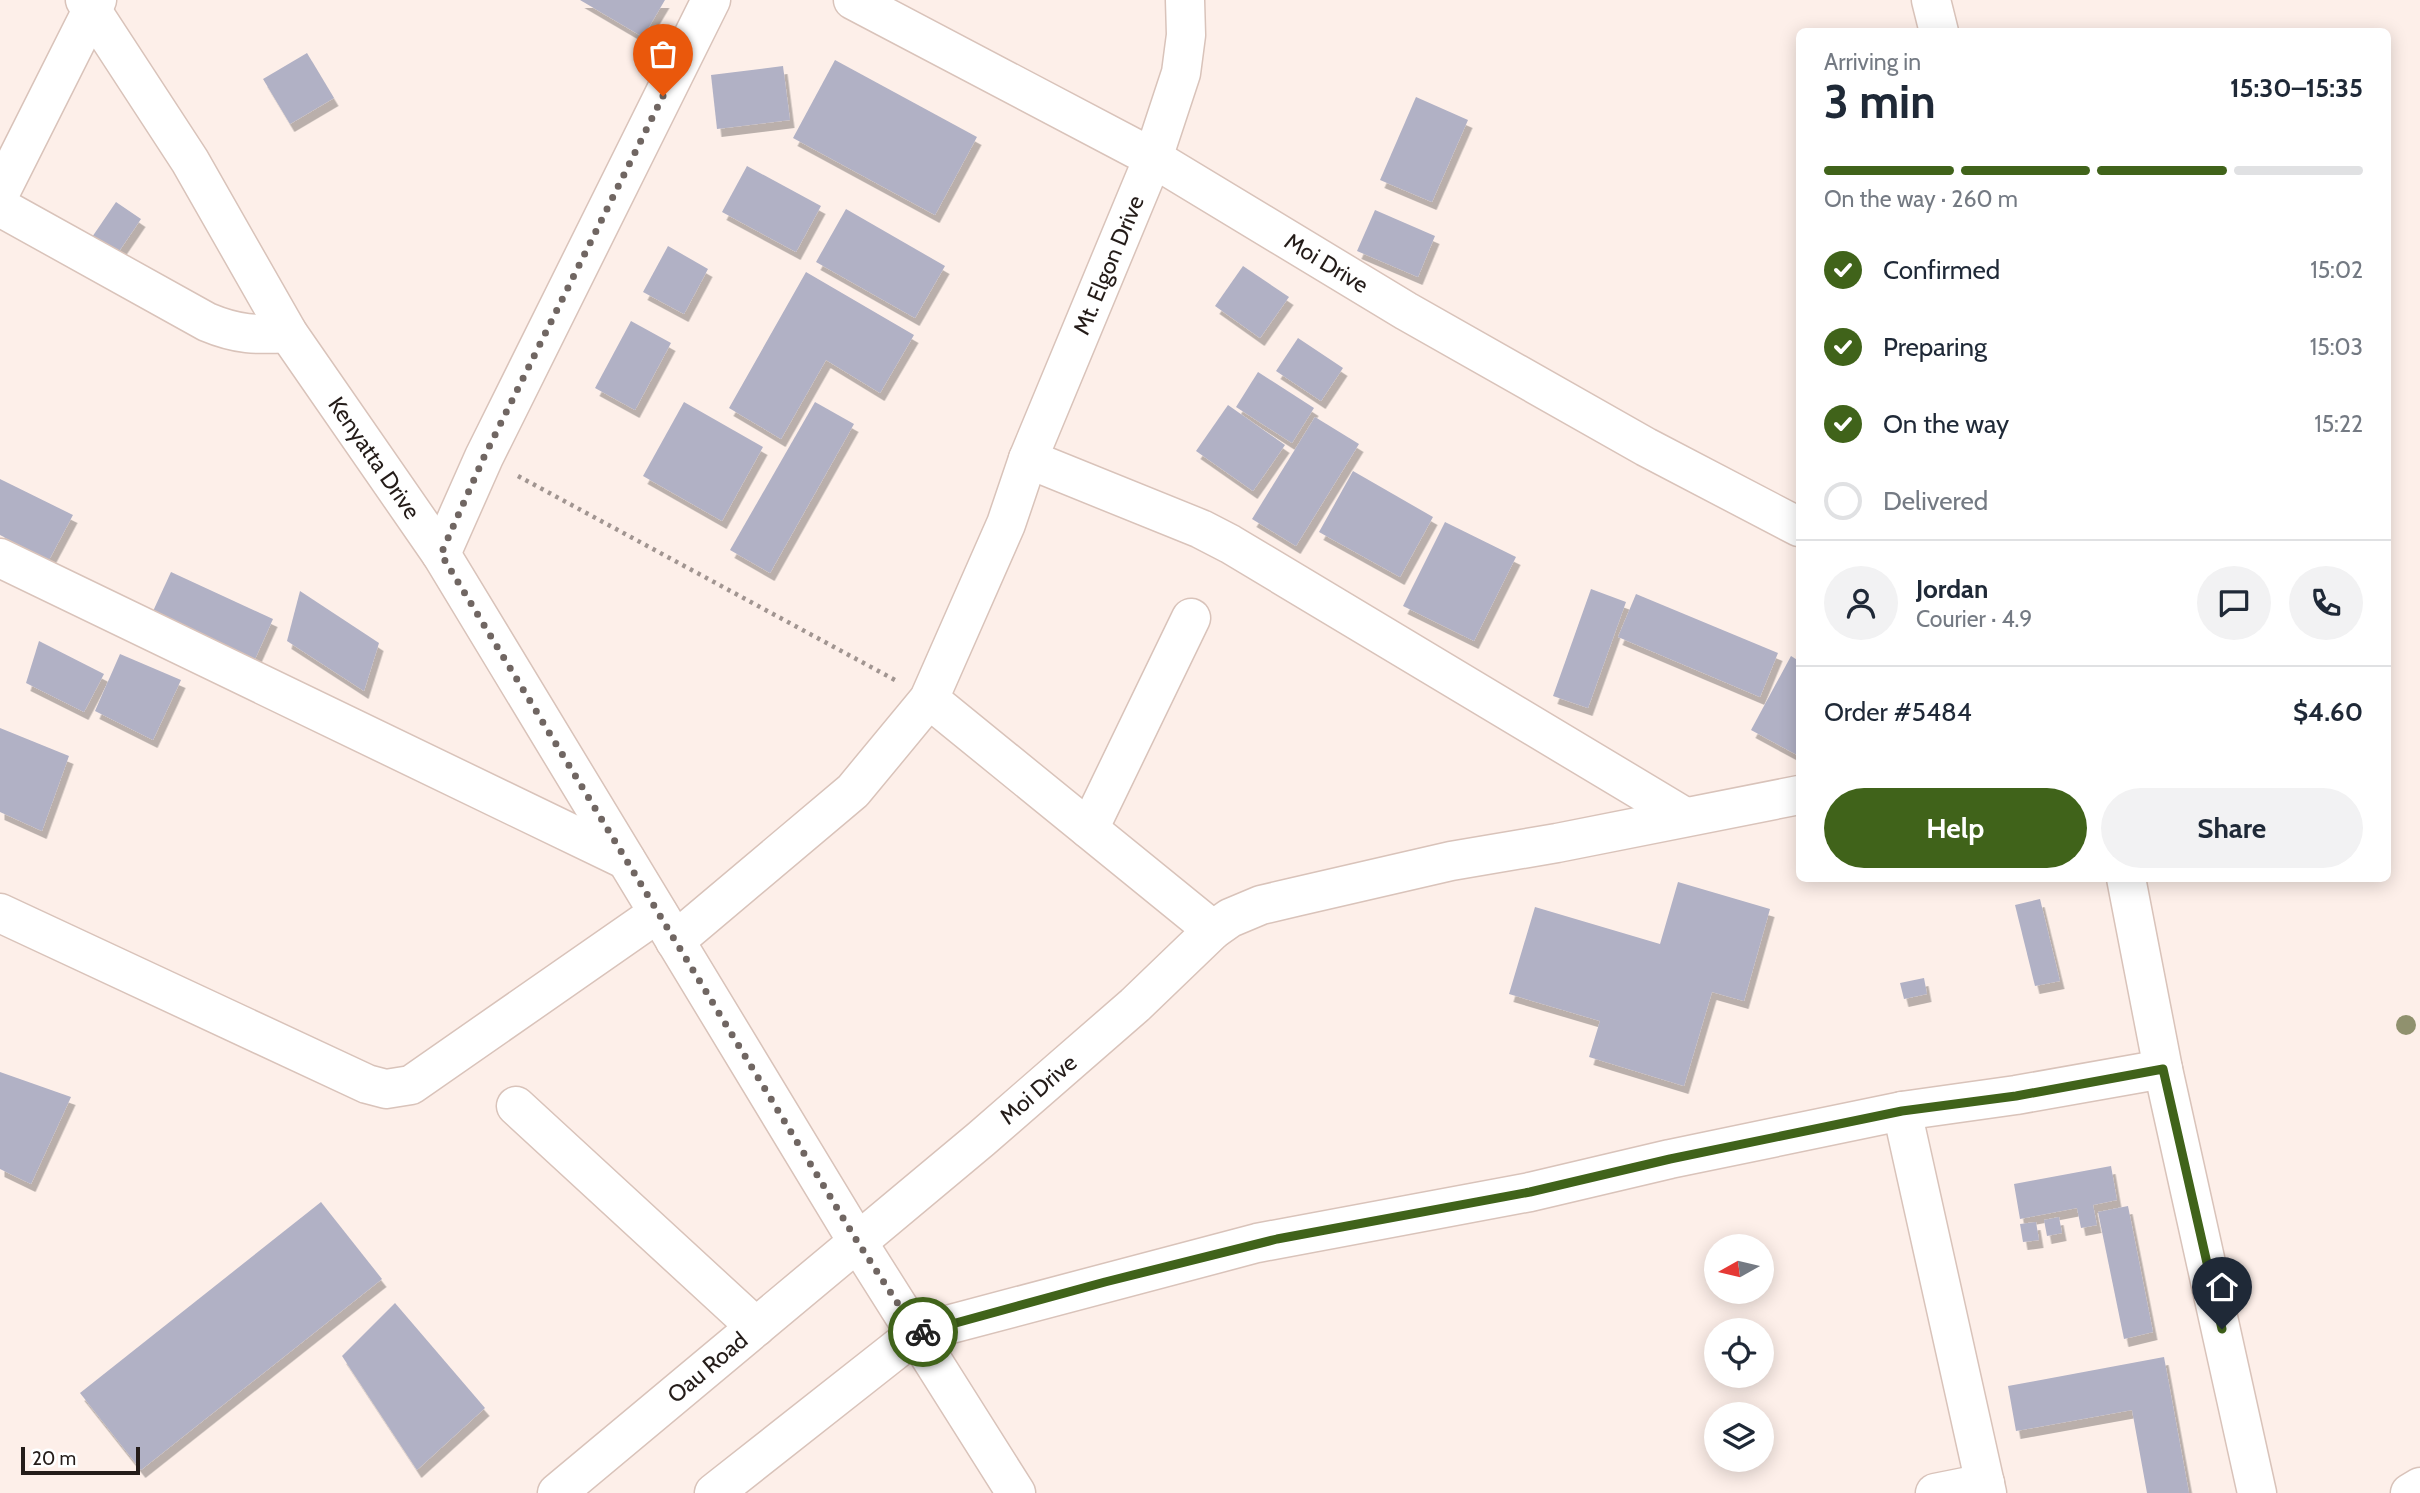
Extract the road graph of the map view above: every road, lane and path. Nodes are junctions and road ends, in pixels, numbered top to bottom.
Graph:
1 (711, 0) edge
2 (853, 0) edge
3 (1185, 0) edge
4 (1931, 0) edge
5 (91, 4) edge
6 (1938, 28) edge
7 (1153, 158) junction
8 (0, 193) edge
9 (0, 208) edge
10 (288, 333) junction
11 (484, 457) junction
12 (1028, 458) junction
13 (1796, 525) edge
14 (441, 554) junction
15 (0, 558) edge
16 (1191, 618) dead end
17 (929, 699) junction
18 (1796, 796) edge
19 (1685, 817) junction
20 (1089, 829) junction
21 (626, 860) junction
22 (2127, 882) edge
23 (0, 913) edge
24 (666, 927) junction
25 (1213, 930) junction
26 (2163, 1069) junction
27 (516, 1106) dead end
28 (1902, 1111) junction
29 (857, 1241) junction
30 (755, 1327) junction
31 (917, 1333) junction
32 (2420, 1487) edge
33 (1986, 1488) edge
34 (557, 1493) edge
35 (714, 1493) edge
36 (1016, 1493) edge
37 (1935, 1493) edge
38 (2257, 1493) edge
39 (2410, 1493) edge

1 - 11 street
2 - 7 street, Moi Drive
3 - 7 street, Mt. Elgon Drive
4 - 6 street
5 - 8 street
5 - 10 street, Kenyatta Drive
7 - 12 street, Mt. Elgon Drive
7 - 13 street, Moi Drive
9 - 10 street
10 - 14 street, Kenyatta Drive
11 - 14 street
11 - 17 path
12 - 17 street, Mt. Elgon Drive
12 - 19 street
14 - 21 street, Kenyatta Drive
15 - 21 street
16 - 20 street
17 - 20 street
17 - 24 street, Mt. Elgon Drive
18 - 19 street, Moi Drive
19 - 25 street, Moi Drive
20 - 25 street
21 - 24 street, Kenyatta Drive
22 - 26 street
23 - 24 street, Mt. Elgon Drive
24 - 29 street, Kenyatta Drive
25 - 29 street, Moi Drive
26 - 28 street
26 - 38 street
27 - 30 street
28 - 31 street
28 - 33 street
29 - 30 street, Oau Road
29 - 31 street, Kenyatta Drive
30 - 34 street, Oau Road
31 - 35 street
31 - 36 street, Kenyatta Drive
32 - 39 street
33 - 37 street

